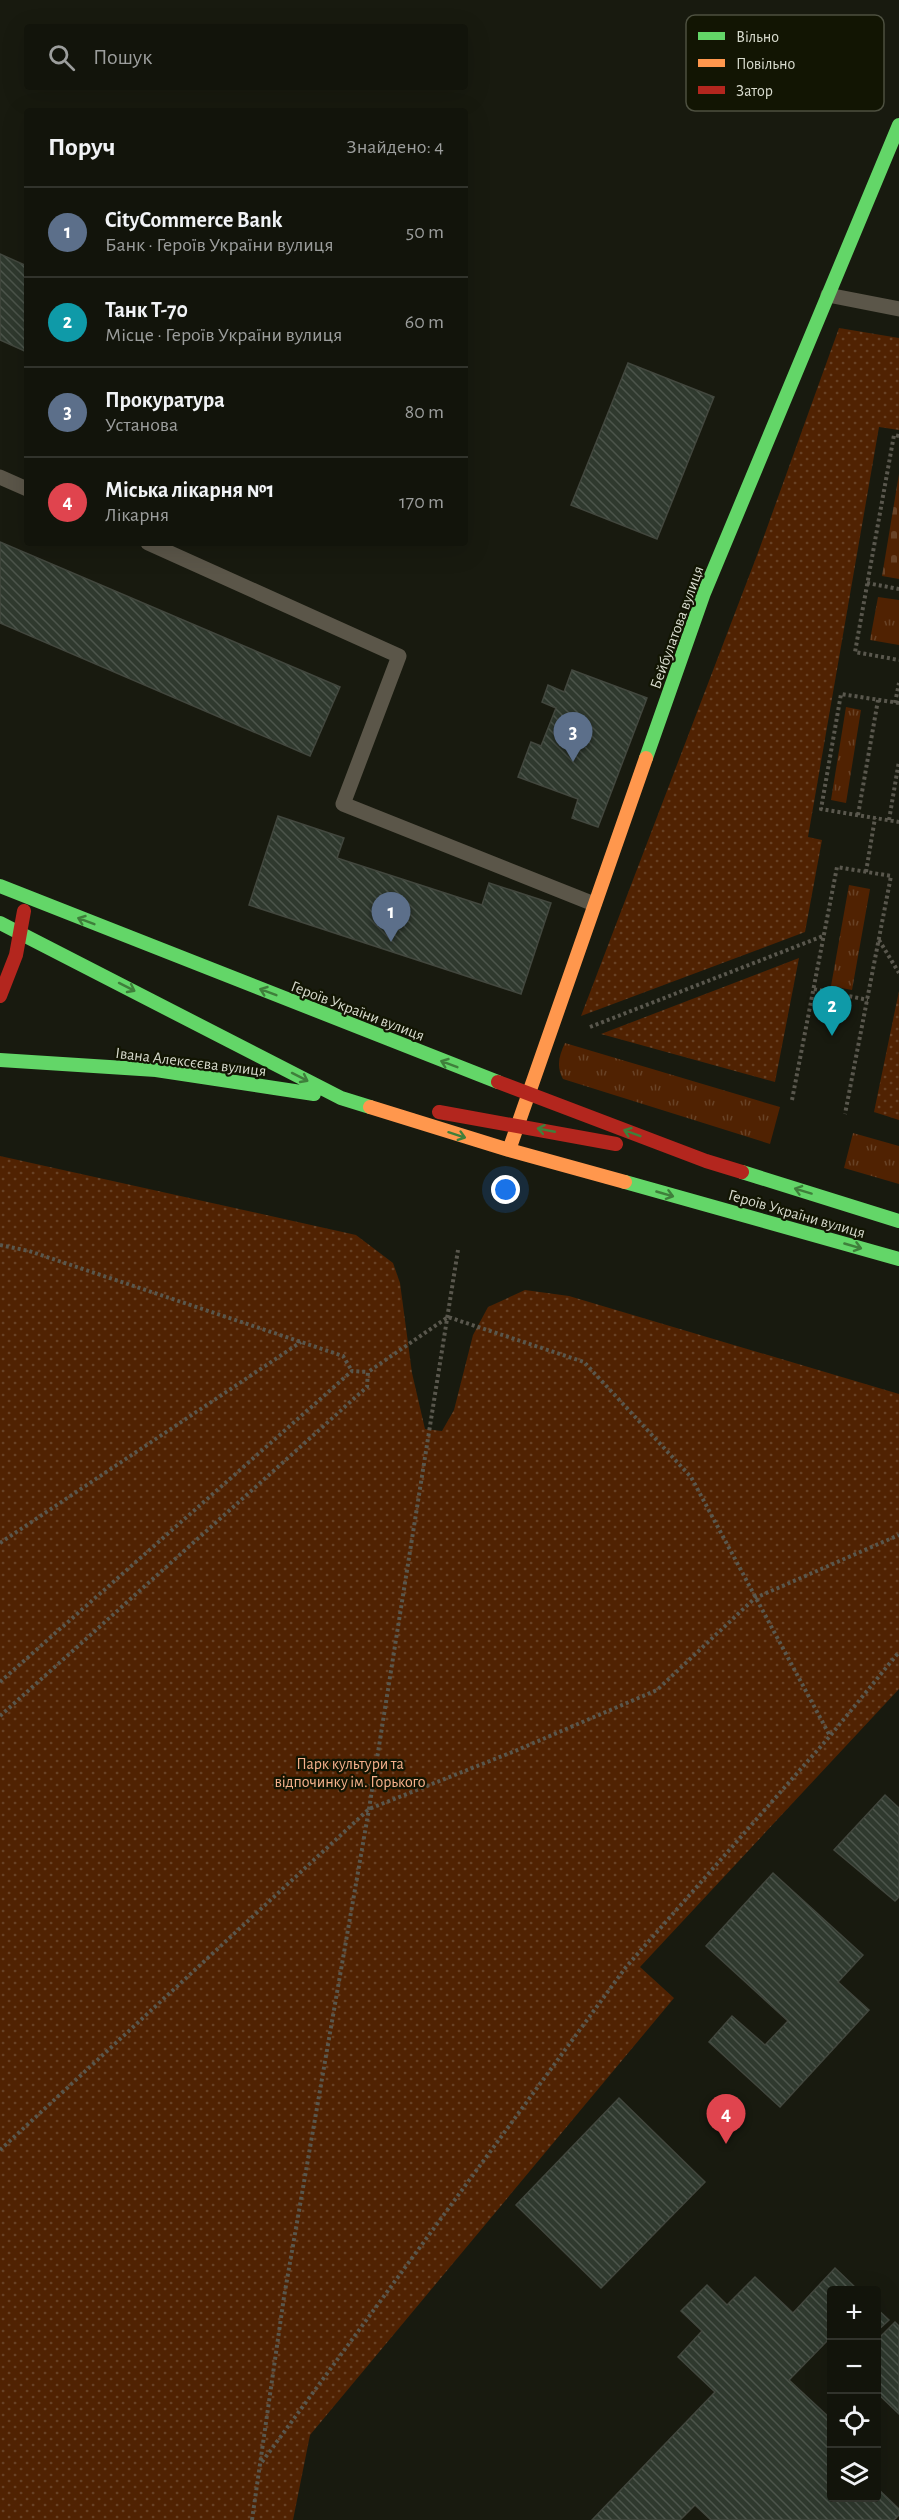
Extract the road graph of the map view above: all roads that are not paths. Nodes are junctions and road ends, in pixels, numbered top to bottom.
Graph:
1 (899, 125) edge
2 (828, 295) junction
3 (899, 309) edge
4 (0, 477) edge
5 (24, 488) edge
6 (155, 546) edge
7 (0, 886) edge
8 (25, 897) junction
9 (594, 904) junction
10 (0, 923) edge
11 (22, 933) junction
12 (0, 996) edge
13 (0, 1060) edge
14 (527, 1094) junction
15 (341, 1098) junction
16 (516, 1124) junction
17 (508, 1150) junction
18 (706, 1161) junction
19 (899, 1221) edge
20 (899, 1259) edge

1 - 2 main road, Бейбулатова вулиця
2 - 3 lane
2 - 9 main road, Бейбулатова вулиця
4 - 5 lane
6 - 9 lane
7 - 8 main road, Героїв України вулиця
8 - 11 main road
14 -> 8 main road, Героїв України вулиця
9 - 14 main road, Бейбулатова вулиця
10 - 11 main road, Героїв України вулиця
11 - 12 main road
11 -> 15 main road, Героїв України вулиця
13 - 15 main road, Івана Алексєєва вулиця
14 - 16 main road, Бейбулатова вулиця
18 -> 14 main road, Героїв України вулиця
15 - 16 main road, Героїв України вулиця
15 -> 17 main road, Героїв України вулиця
16 - 17 main road, Бейбулатова вулиця
18 -> 16 main road, Героїв України вулиця
17 -> 20 main road, Героїв України вулиця
19 -> 18 main road, Героїв України вулиця

